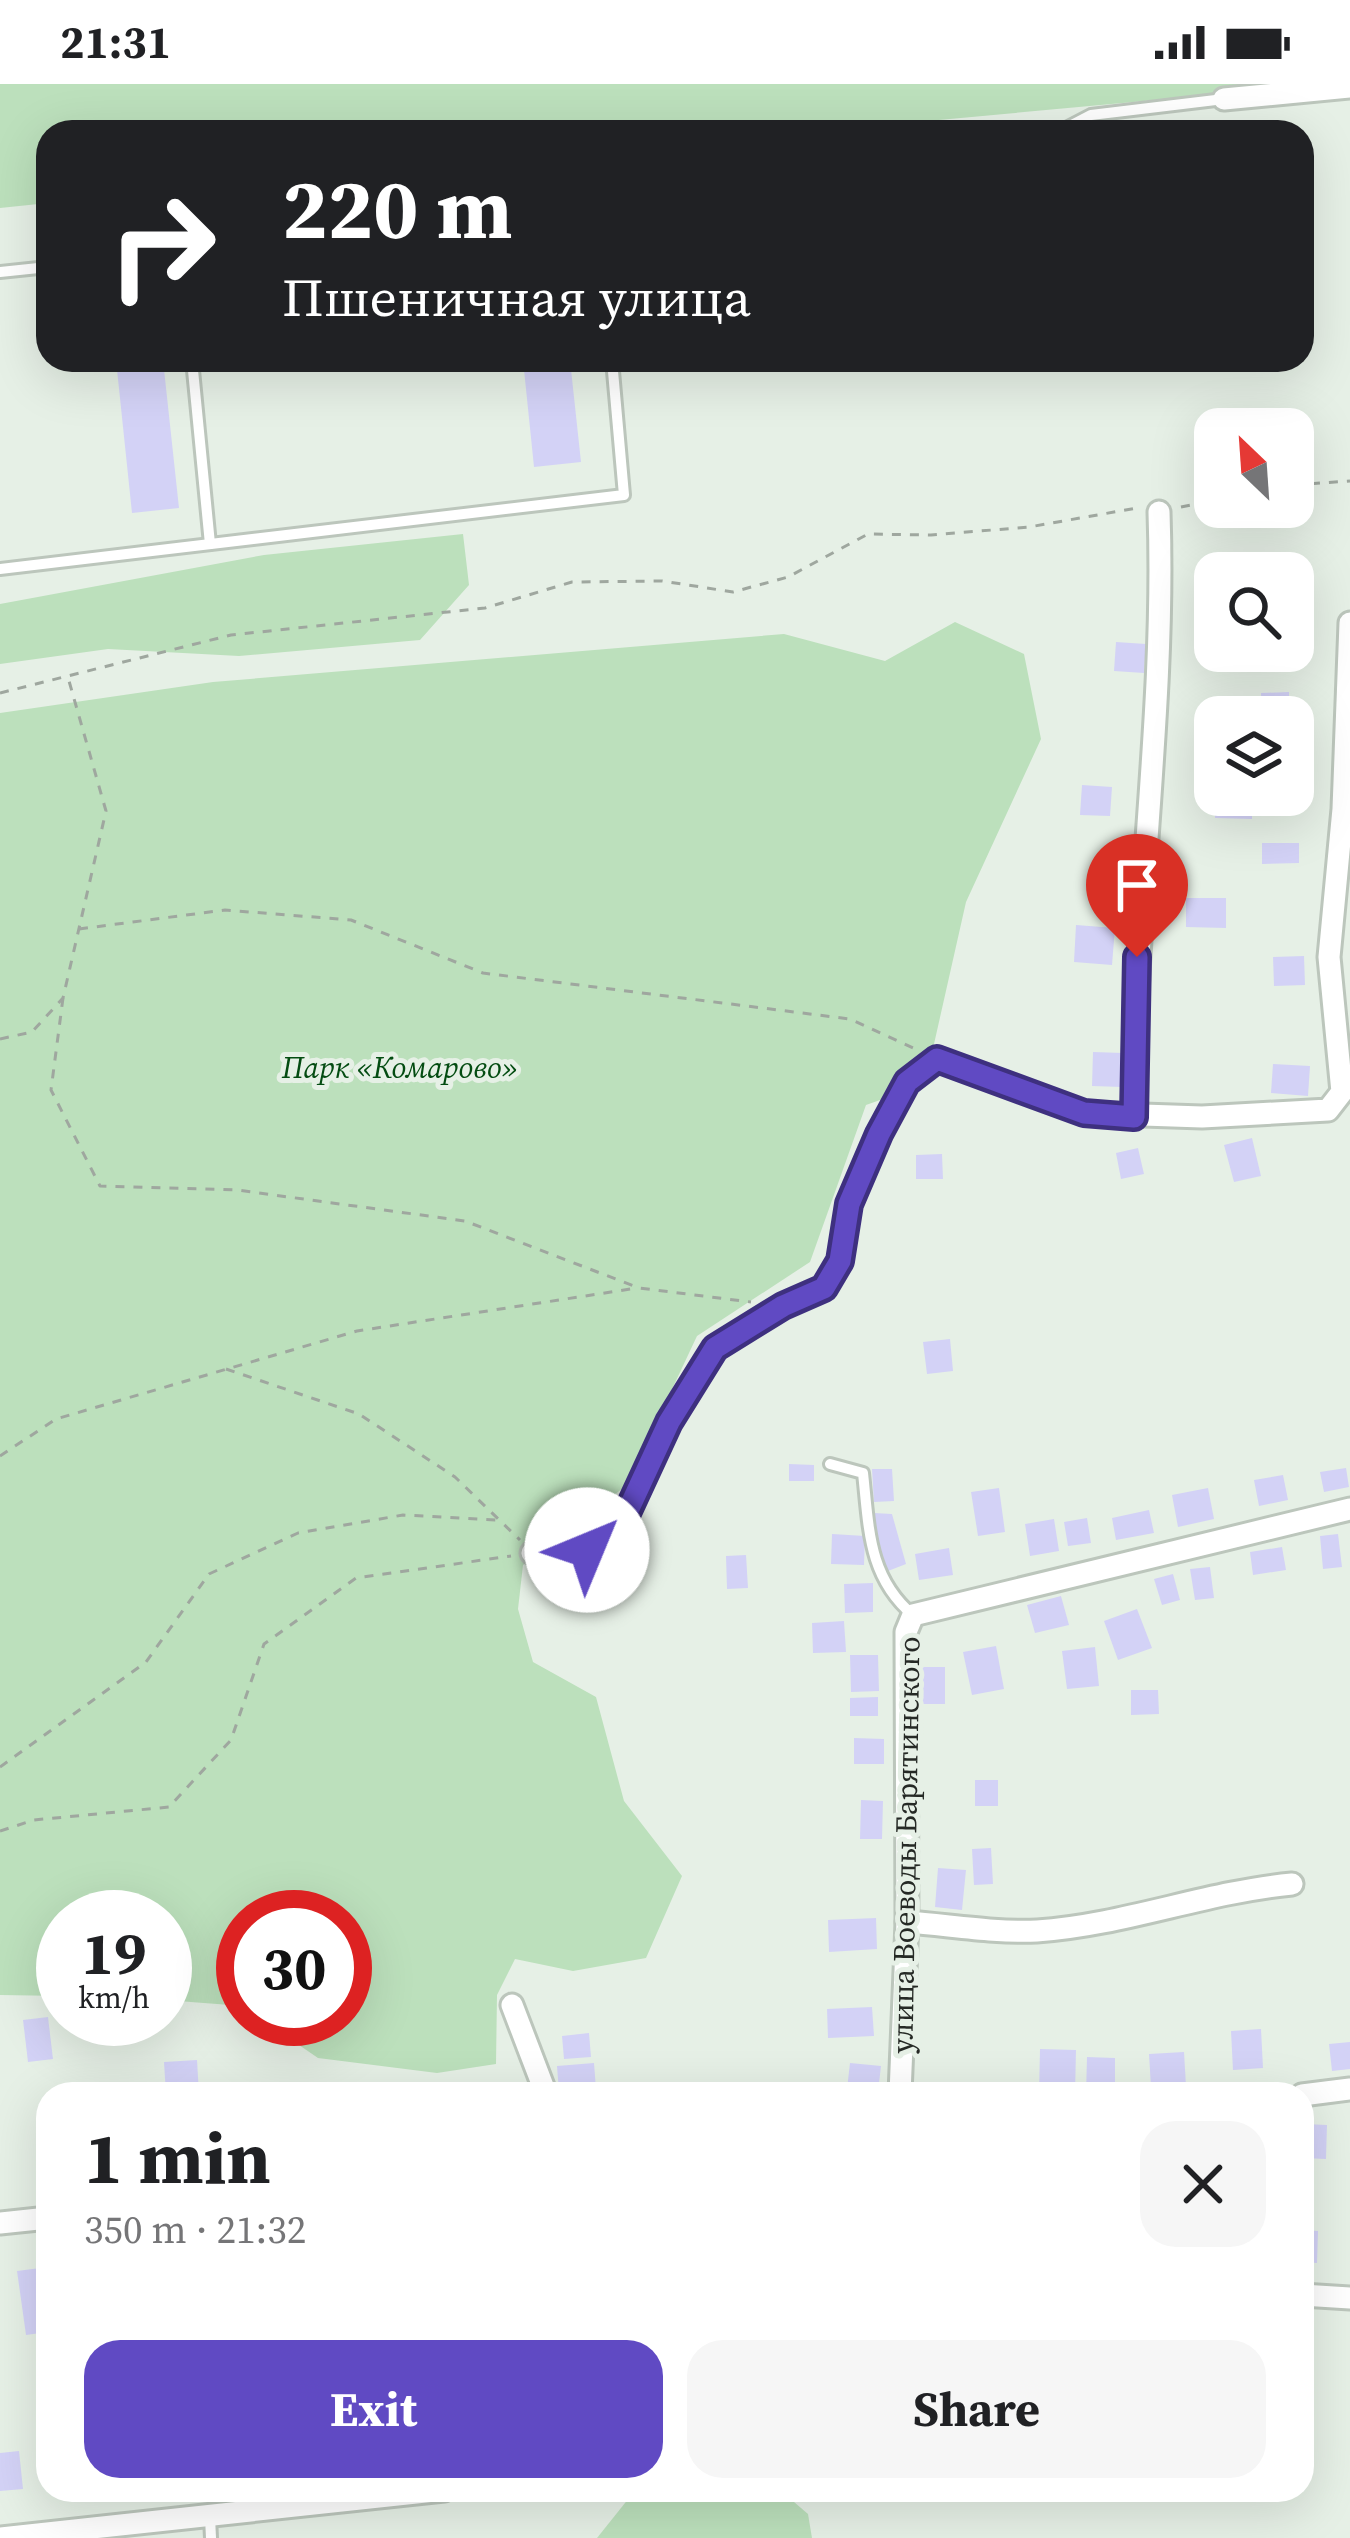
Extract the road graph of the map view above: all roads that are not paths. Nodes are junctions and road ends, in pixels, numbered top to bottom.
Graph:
1 (1350, 87) edge
2 (1224, 99) joint
3 (1081, 120) edge
4 (36, 268) edge
5 (0, 272) edge
6 (193, 372) edge
7 (613, 372) edge
8 (1159, 512) road end
9 (210, 544) junction
10 (0, 569) edge
11 (1350, 623) edge
12 (1134, 1117) junction
13 (830, 1464) dead end
14 (1350, 1509) edge
15 (532, 1553) road end
16 (914, 1615) junction
17 (1292, 1884) dead end
18 (907, 1922) junction
19 (512, 2005) dead end
20 (541, 2082) edge
21 (900, 2082) edge
22 (1350, 2089) edge
23 (1314, 2094) edge
24 (36, 2219) edge
25 (0, 2223) edge
26 (1314, 2296) edge
27 (1350, 2298) edge
28 (328, 2502) edge
29 (211, 2528) edge
30 (0, 2538) edge

1 - 2 street
2 - 3 lane
4 - 5 lane
6 - 9 lane
7 - 9 lane
8 - 12 street
9 - 10 lane
11 - 12 street
12 - 15 street
13 - 16 lane
14 - 16 street, улица Воеводы Барятинского
16 - 18 street, улица Воеводы Барятинского
17 - 18 street
18 - 21 street, улица Воеводы Барятинского
19 - 20 street
22 - 23 street
24 - 25 street
26 - 27 street
28 - 29 street
29 - 30 street

